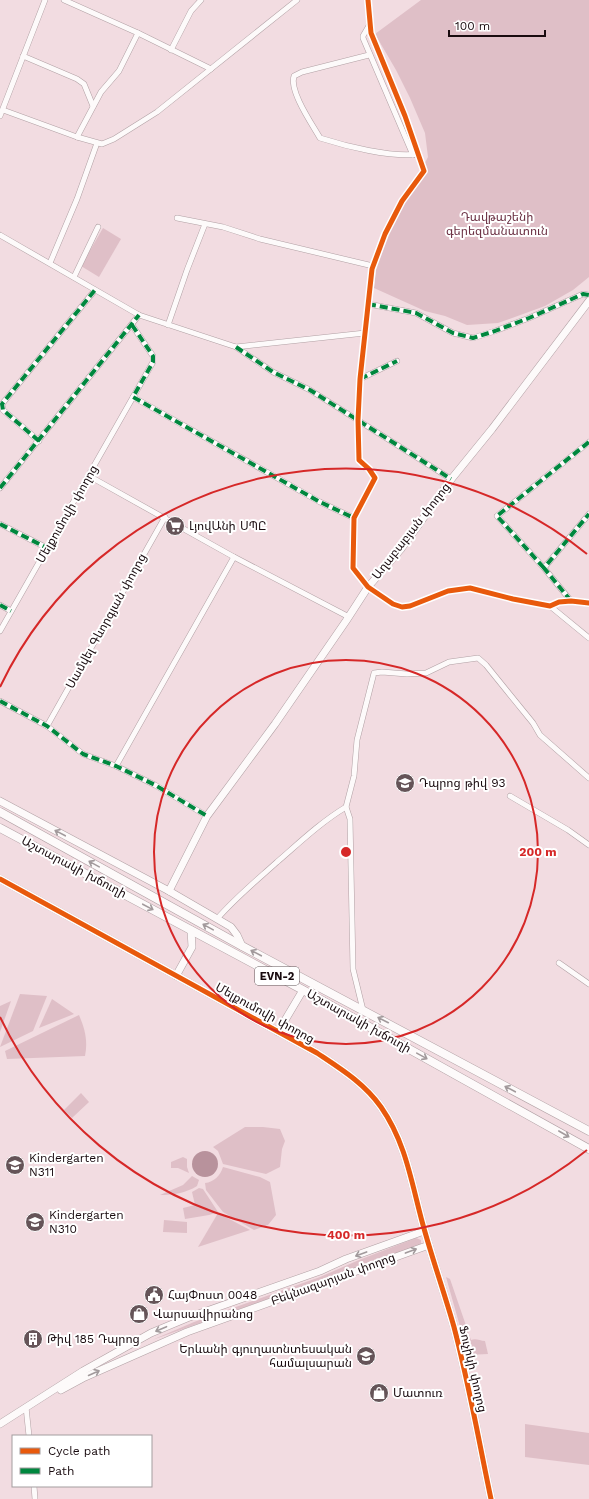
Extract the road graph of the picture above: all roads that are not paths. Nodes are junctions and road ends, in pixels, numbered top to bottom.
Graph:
1 (45, 0) edge
2 (64, 0) edge
3 (201, 0) edge
4 (296, 0) edge
5 (368, 0) edge
6 (370, 24) junction
7 (138, 33) junction
8 (171, 50) junction
9 (369, 55) junction
10 (23, 56) junction
11 (211, 69) junction
12 (93, 106) junction
13 (3, 110) junction
14 (0, 116) edge
15 (77, 137) junction
16 (97, 143) junction
17 (416, 154) junction
18 (177, 218) dead end
19 (205, 224) junction
20 (98, 227) dead end
21 (0, 235) edge
22 (50, 263) junction
23 (373, 266) junction
24 (74, 276) junction
25 (95, 290) junction
26 (589, 295) edge
27 (589, 301) edge
28 (368, 304) junction
29 (139, 315) junction
30 (132, 325) junction
31 (168, 325) junction
32 (365, 333) junction
33 (236, 347) junction
34 (397, 361) dead end
35 (360, 379) junction
36 (133, 397) junction
37 (358, 420) junction
38 (39, 441) junction
39 (589, 442) edge
40 (89, 476) junction
41 (451, 479) junction
42 (0, 488) edge
43 (589, 514) edge
44 (165, 517) junction
45 (354, 518) junction
46 (0, 524) edge
47 (47, 548) junction
48 (234, 557) junction
49 (544, 568) junction
50 (368, 587) junction
51 (571, 601) junction
52 (589, 603) edge
53 (0, 605) edge
54 (550, 606) junction
55 (11, 611) junction
56 (349, 617) junction
57 (0, 631) edge
58 (589, 638) edge
59 (0, 701) edge
60 (47, 726) junction
61 (116, 766) junction
62 (589, 778) edge
63 (510, 796) dead end
64 (0, 801) edge
65 (346, 807) junction
66 (0, 812) edge
67 (207, 816) junction
68 (22, 823) junction
69 (0, 828) edge
70 (14, 836) junction
71 (589, 845) edge
72 (0, 879) edge
73 (169, 891) junction
74 (217, 919) junction
75 (191, 930) junction
76 (242, 946) junction
77 (559, 963) dead end
78 (176, 976) junction
79 (589, 984) edge
80 (303, 990) junction
81 (363, 1010) junction
82 (278, 1032) junction
83 (544, 1108) junction
84 (538, 1120) junction
85 (589, 1131) edge
86 (589, 1149) edge
87 (424, 1231) junction
88 (429, 1245) junction
89 (27, 1409) junction
90 (0, 1424) edge
91 (0, 1428) edge
92 (29, 1435) edge
93 (34, 1487) edge
94 (35, 1499) edge
95 (491, 1499) edge

1 - 10 street
2 - 7 street
3 - 8 street
4 - 11 street
5 - 6 street
6 - 9 street
6 - 17 street
7 - 8 street
7 - 12 street
8 - 11 street
9 - 17 street
9 - 17 street
10 - 12 street
10 - 13 street
11 - 16 street
12 - 15 street
13 - 14 street
13 - 15 street
15 - 16 street
16 - 22 street
17 - 23 street
18 - 19 street
19 - 23 street
19 - 31 street
20 - 24 street
21 - 22 street
22 - 24 street
23 - 28 street
24 - 25 street
25 - 29 street
25 - 38 street
26 - 28 street
27 - 41 street, Աղաբաբյան փողոց
28 - 32 street
29 - 30 street
29 - 31 street
30 - 36 street, Մելքումովի փողոց
30 - 38 street
31 - 33 street
32 - 33 street
32 - 35 street
33 - 37 street
34 - 35 street
35 - 37 street
36 - 40 street, Մելքումովի փողոց
36 - 45 street
37 - 41 street
37 - 45 street
38 - 42 street
39 - 49 street
40 - 44 street
40 - 47 street, Մելքումովի փողոց
41 - 50 street, Աղաբաբյան փողոց
43 - 49 street
44 - 48 street
44 - 60 street, Սամվել Գևորգյան փողոց
45 - 50 street
46 - 47 street
47 - 55 street, Մելքումովի փողոց
48 - 56 street
48 - 61 street
49 - 51 street
50 - 54 street
50 - 56 street, Աղաբաբյան փողոց
51 - 52 street
51 - 54 street
53 - 55 street
54 - 58 street
55 - 57 street, Մելքումովի փողոց
56 - 67 street, Աղաբաբյան փողոց
59 - 60 street
60 - 61 street
61 - 67 street
62 - 65 street
63 - 71 street
73 -> 64 street
65 - 74 street
65 - 81 street
66 - 68 main road, Աշտարակի խճուղի / EVN-2
67 - 73 street, Աղաբաբյան փողոց
68 - 70 main road
76 -> 68 main road, Աշտարակի խճուղի / EVN-2
69 - 70 main road, Աշտարակի խճուղի / EVN-2
70 -> 75 main road, Աշտարակի խճուղի / EVN-2
72 - 78 street, Մելքումովի փողոց
73 - 74 street
74 - 76 street
75 - 78 street
75 - 80 main road, Աշտարակի խճուղի / EVN-2
81 -> 76 main road, Աշտարակի խճուղի / EVN-2
77 - 79 street
78 - 82 street, Մելքումովի փողոց
80 - 82 street
80 -> 84 main road, Աշտարակի խճուղի / EVN-2
83 -> 81 main road, Աշտարակի խճուղի / EVN-2
82 - 87 street, Մելքումովի փողոց
83 - 84 main road
83 - 85 main road, Աշտարակի խճուղի / EVN-2
84 -> 86 main road, Աշտարակի խճուղի / EVN-2
87 - 88 street, Մելքումովի փողոց
87 -> 89 street, Բեկնազարյան փողոց
89 -> 88 street, Բեկնազարյան փողոց
88 - 95 street, Ֆուչիկի փողոց
89 - 90 street, Բեկնազարյան փողոց
89 - 91 street, Բեկնազարյան փողոց
89 - 92 street
93 - 94 street

